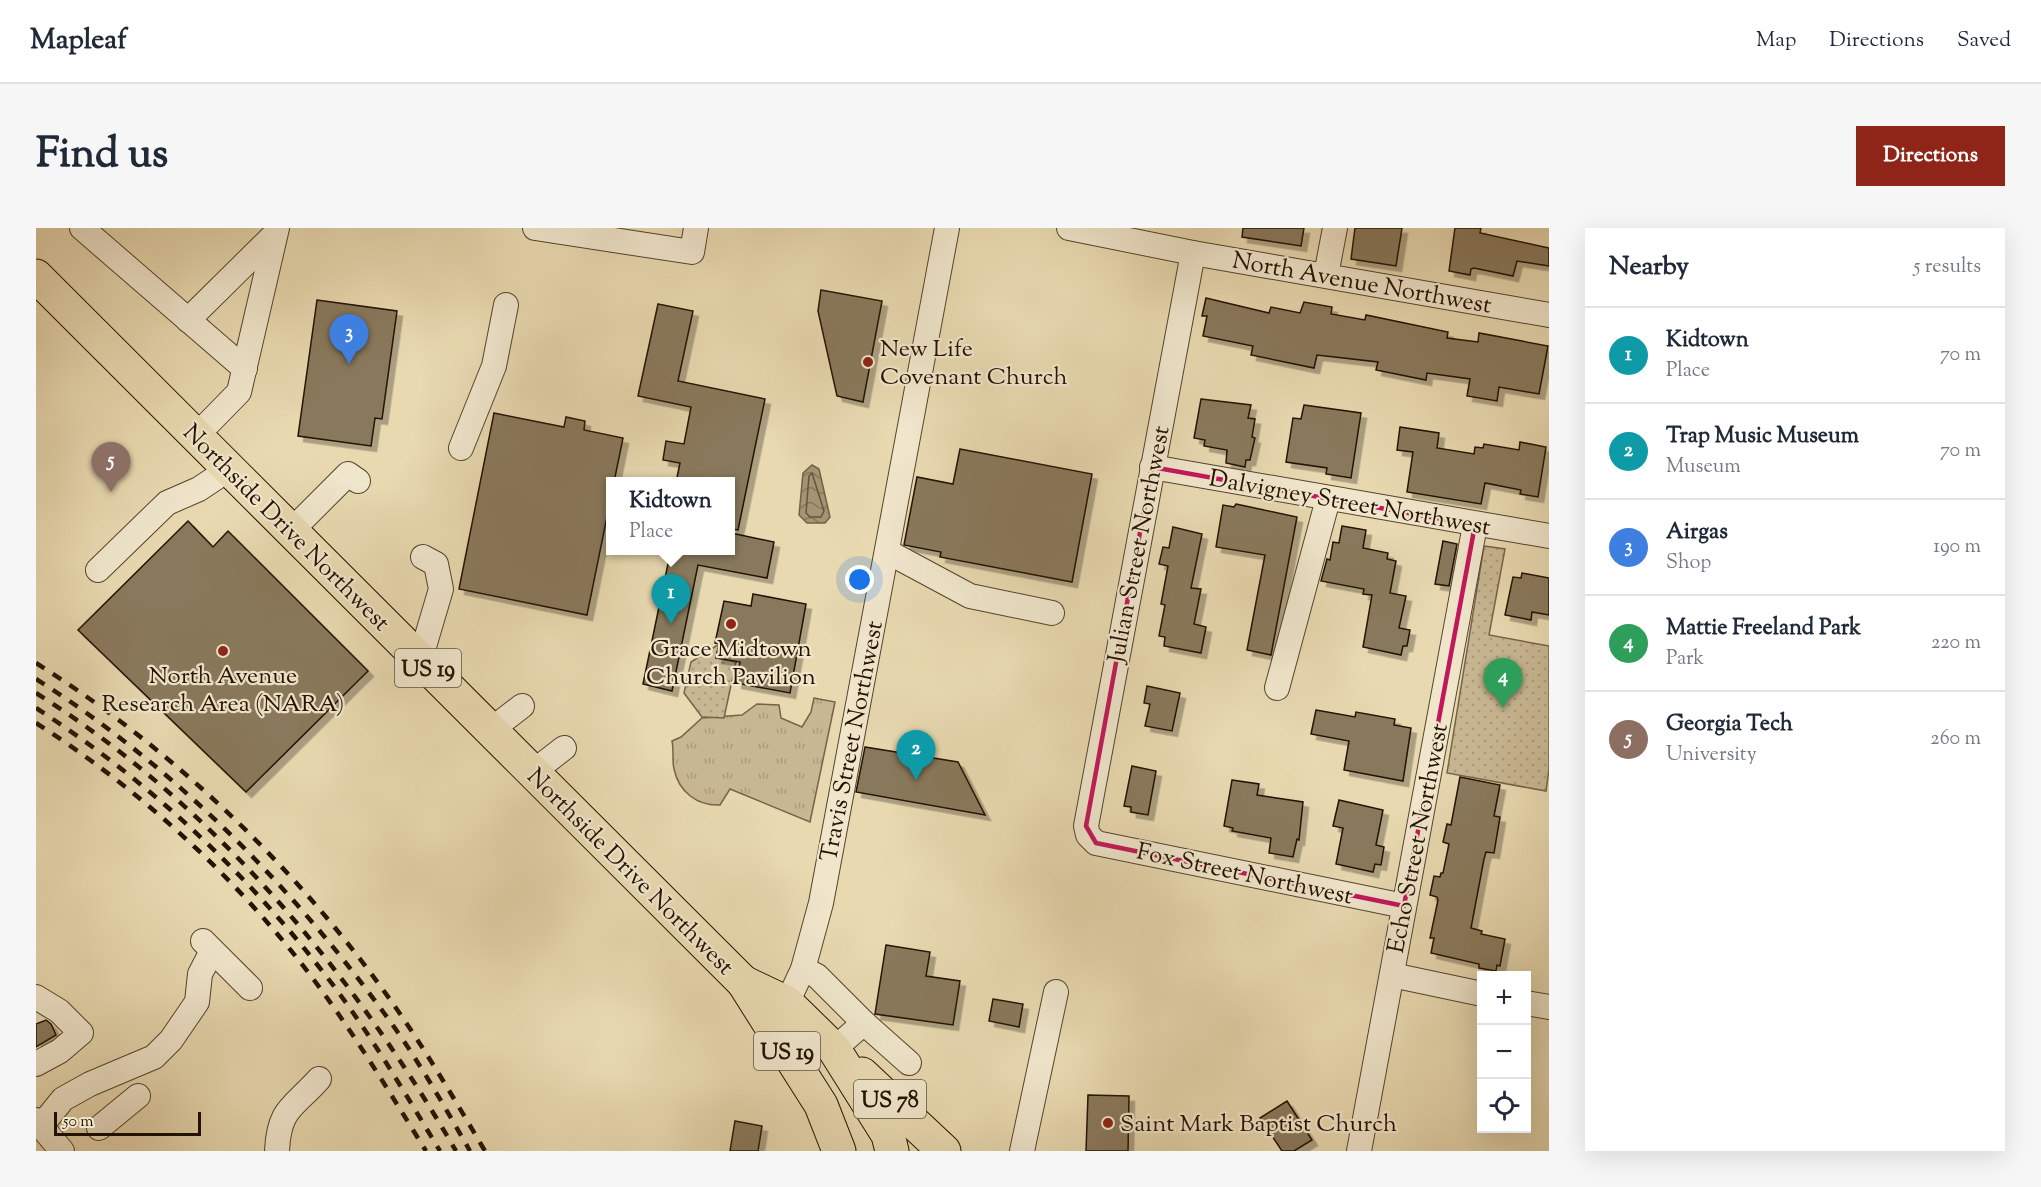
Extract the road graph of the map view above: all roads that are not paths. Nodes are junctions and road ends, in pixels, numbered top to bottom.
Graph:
1 (82, 228) edge
2 (535, 228) edge
3 (696, 228) edge
4 (947, 228) edge
5 (1069, 228) edge
6 (1335, 228) edge
7 (275, 232) edge
8 (1193, 253) junction
9 (1326, 275) junction
10 (36, 276) edge
11 (506, 305) dead end
12 (1549, 315) edge
13 (188, 320) junction
14 (245, 369) junction
15 (196, 436) junction
16 (461, 448) dead end
17 (1152, 467) junction
18 (229, 469) junction
19 (358, 482) dead end
20 (1328, 499) junction
21 (1475, 525) junction
22 (291, 531) junction
23 (1549, 536) edge
24 (888, 552) junction
25 (423, 557) dead end
26 (98, 570) dead end
27 (1052, 613) dead end
28 (420, 660) junction
29 (1277, 688) dead end
30 (522, 706) dead end
31 (491, 730) junction
32 (564, 748) dead end
33 (533, 772) junction
34 (1088, 835) joint
35 (1404, 906) junction
36 (803, 969) junction
37 (1392, 975) junction
38 (743, 982) junction
39 (250, 988) dead end
40 (1056, 992) dead end
41 (1477, 993) edge
42 (36, 997) edge
43 (786, 1003) junction
44 (1531, 1004) edge
45 (1549, 1007) edge
46 (864, 1023) junction
47 (834, 1048) junction
48 (36, 1064) edge
49 (909, 1064) dead end
50 (319, 1079) dead end
51 (138, 1096) dead end
52 (39, 1123) edge
53 (99, 1128) dead end
54 (62, 1151) edge
55 (277, 1151) edge
56 (839, 1151) edge
57 (892, 1151) edge
58 (945, 1151) edge
59 (1022, 1151) edge
60 (1359, 1151) edge

1 - 13 street
2 - 3 street
4 - 24 street, Travis Street Northwest
5 - 8 street, North Avenue Northwest
6 - 9 street
7 - 13 street
7 - 14 street
8 - 9 street, North Avenue Northwest
8 - 17 street, Julian Street Northwest
9 - 12 street, North Avenue Northwest
10 - 15 highway, Northside Drive Northwest / US 19
11 - 16 street
13 - 14 street
14 - 15 street
15 - 18 highway, Northside Drive Northwest / US 19
17 - 20 street, Dalvigney Street Northwest
17 - 34 street, Julian Street Northwest
18 - 22 highway, Northside Drive Northwest / US 19
18 - 26 street
19 - 22 street
20 - 21 street, Dalvigney Street Northwest
20 - 29 street
21 - 23 street, Dalvigney Street Northwest
21 - 35 street, Echo Street Northwest
22 - 28 highway, Northside Drive Northwest / US 19
24 - 27 street
24 - 36 street, Travis Street Northwest
25 - 28 street
28 - 31 highway, Northside Drive Northwest / US 19
30 - 31 street
31 - 33 highway, Northside Drive Northwest / US 19
32 - 33 street
33 - 38 highway, Northside Drive Northwest / US 19
34 - 35 street, Fox Street Northwest
35 - 37 street, Echo Street Northwest
36 - 43 street, Travis Street Northwest
36 - 46 street
37 - 41 street
37 - 60 street, Echo Street Northwest
38 - 43 highway, Northside Drive Northwest / US 19
38 - 56 highway, Northside Drive Northwest / US 19
39 - 52 street
40 - 59 street
42 - 48 street
43 - 47 highway, Northside Drive Northwest / US 19
44 - 45 street
46 - 47 street
46 - 49 street
47 - 57 highway, Northside Drive Northwest / US 19
47 - 58 highway, US 78
50 - 55 street
51 - 53 street
52 - 54 street

